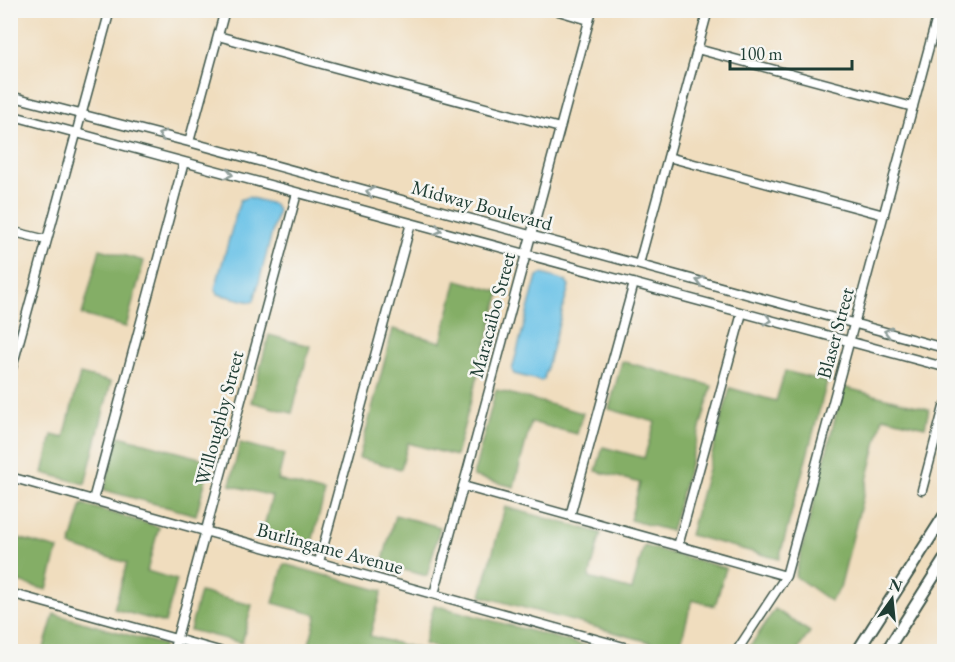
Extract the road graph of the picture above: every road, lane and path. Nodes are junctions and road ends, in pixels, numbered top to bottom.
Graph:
1 (110, 10) edge
2 (225, 10) edge
3 (555, 10) edge
4 (708, 10) edge
5 (939, 10) edge
6 (590, 15) edge
7 (218, 36) junction
8 (697, 49) junction
9 (10, 96) edge
10 (913, 107) junction
11 (81, 114) junction
12 (10, 116) edge
13 (560, 128) junction
14 (76, 134) junction
15 (189, 142) junction
16 (668, 157) junction
17 (184, 162) junction
18 (297, 192) junction
19 (884, 214) junction
20 (411, 223) junction
21 (10, 231) edge
22 (531, 236) junction
23 (47, 240) junction
24 (526, 254) junction
25 (639, 264) junction
26 (634, 283) junction
27 (742, 313) junction
28 (854, 323) junction
29 (850, 341) junction
30 (945, 348) edge
31 (12, 361) edge
32 (945, 367) edge
33 (10, 375) edge
34 (945, 407) edge
35 (10, 477) edge
36 (463, 486) junction
37 (922, 490) dead end
38 (93, 500) junction
39 (570, 516) junction
40 (945, 516) edge
41 (206, 531) junction
42 (678, 546) junction
43 (945, 560) edge
44 (319, 562) junction
45 (786, 576) junction
46 (10, 593) edge
47 (434, 594) junction
48 (177, 639) junction
49 (173, 651) edge
50 (223, 651) edge
51 (642, 651) edge
52 (736, 651) edge
53 (857, 651) edge
54 (886, 651) edge

1 - 11 street
2 - 7 street
3 - 6 street
4 - 8 street
5 - 10 street, Blaser Street
6 - 13 street, Maracaibo Street
7 - 13 street
7 - 15 street
8 - 10 street
8 - 16 street
9 - 11 street, Midway Boulevard
10 - 19 street, Blaser Street
11 - 14 street
15 -> 11 street, Midway Boulevard
12 - 14 street, Midway Boulevard
13 - 22 street, Maracaibo Street
14 - 17 street, Midway Boulevard
14 - 23 street
22 -> 15 street, Midway Boulevard
16 - 19 street
16 - 25 street
17 -> 18 street, Midway Boulevard
17 - 38 street
18 - 20 street, Midway Boulevard
18 - 41 street, Willoughby Street
19 - 28 street, Blaser Street
20 -> 24 street, Midway Boulevard
20 - 44 street
21 - 23 street
22 - 24 street, Maracaibo Street
22 - 25 street, Midway Boulevard
23 - 31 street
24 - 26 street, Midway Boulevard
24 - 36 street, Maracaibo Street
28 -> 25 street, Midway Boulevard
26 - 27 street, Midway Boulevard
26 - 39 street
27 -> 29 street, Midway Boulevard
27 - 42 street
28 - 29 street, Blaser Street
30 -> 28 street, Midway Boulevard
29 - 32 street, Midway Boulevard
29 - 45 street, Blaser Street
31 - 33 street
34 - 37 street
35 - 38 street, Burlingame Avenue
36 - 39 street
36 - 47 street, Maracaibo Street
38 - 41 street, Burlingame Avenue
39 - 42 street
40 - 53 main road
41 - 44 street, Burlingame Avenue
41 - 48 street, Willoughby Street
42 - 45 street
43 - 54 main road
44 - 47 street, Burlingame Avenue
45 - 52 street, Blaser Street
46 - 48 street
47 - 51 street, Burlingame Avenue
48 - 49 street, Willoughby Street
48 - 50 street

